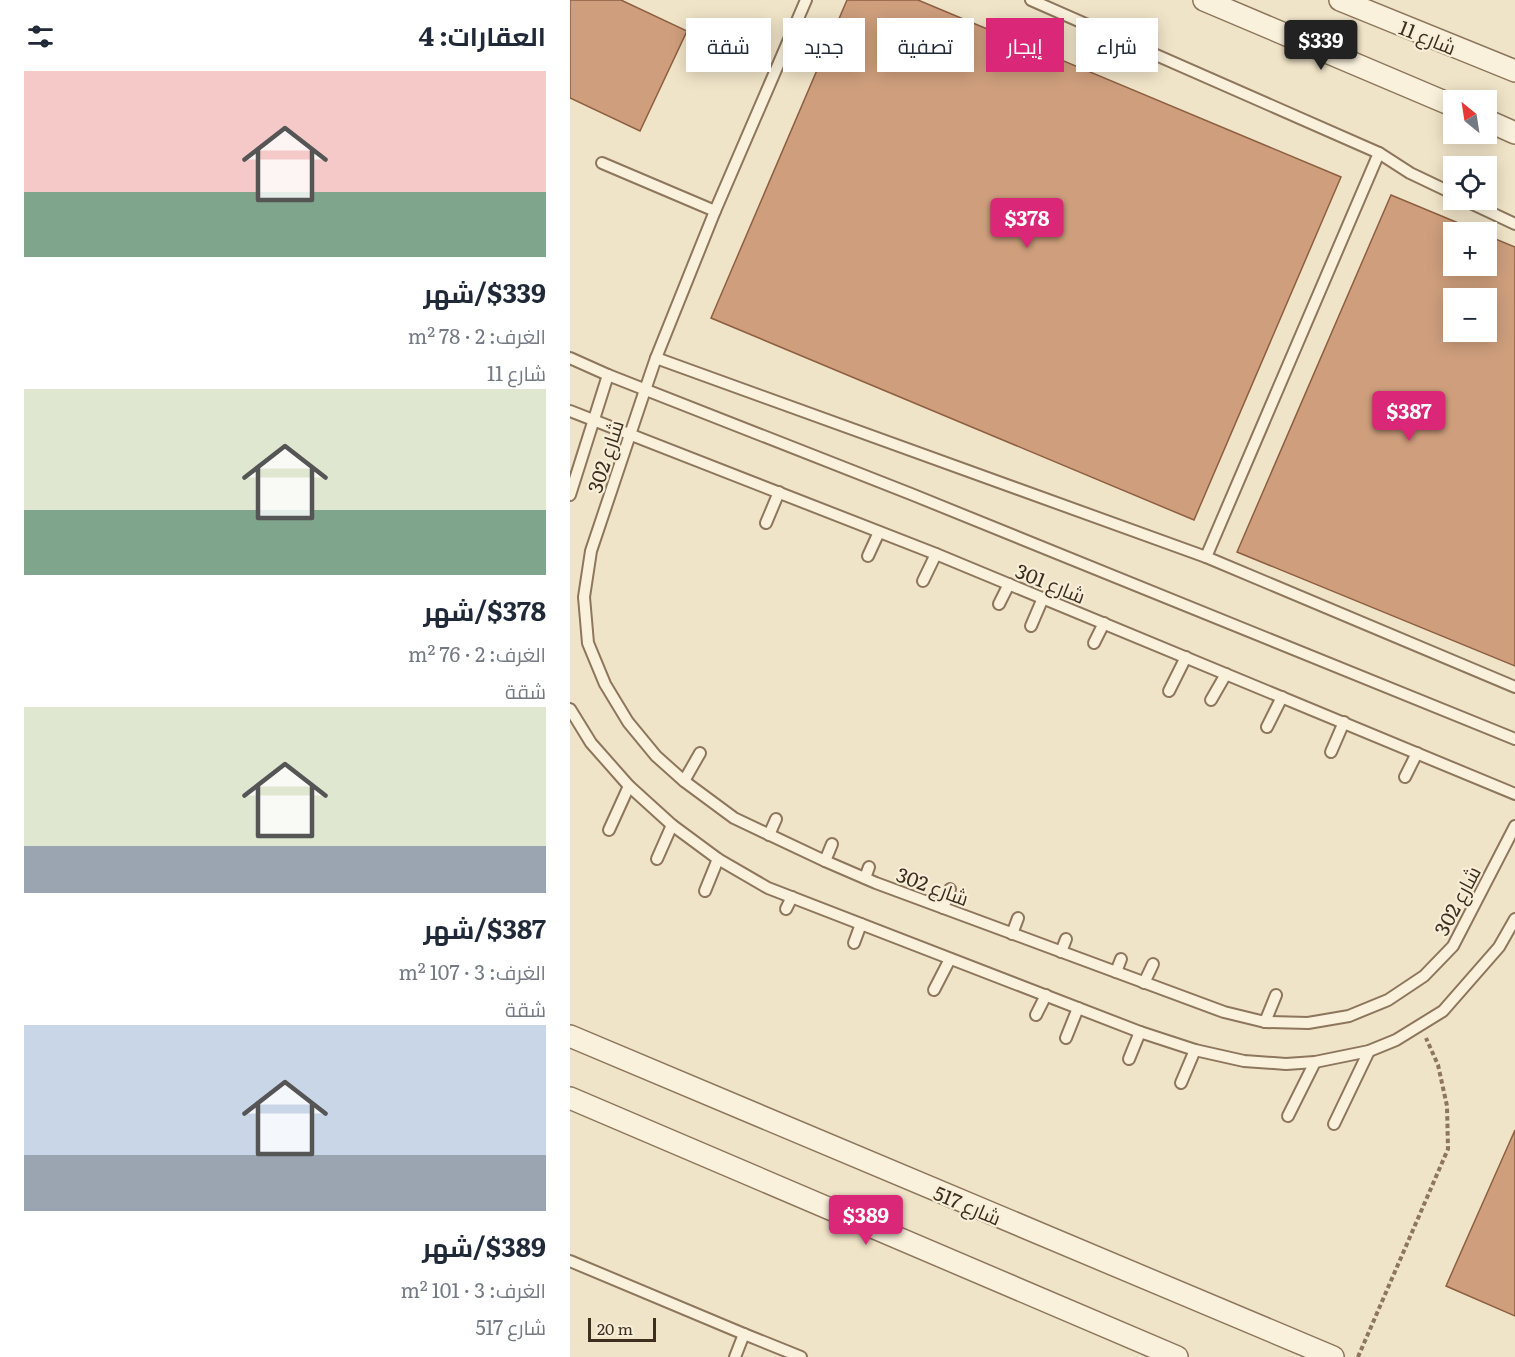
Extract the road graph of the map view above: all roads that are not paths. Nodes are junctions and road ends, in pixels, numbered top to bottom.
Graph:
1 (806, 0) edge
2 (1031, 0) edge
3 (1204, 0) edge
4 (1341, 0) edge
5 (1515, 71) edge
6 (1443, 101) edge
7 (1497, 125) edge
8 (1515, 132) edge
9 (1379, 153) junction
10 (602, 163) dead end
11 (1443, 189) edge
12 (1485, 210) edge
13 (715, 211) junction
14 (1515, 224) edge
15 (570, 358) edge
16 (656, 358) junction
17 (608, 375) junction
18 (645, 390) junction
19 (570, 411) edge
20 (593, 421) junction
21 (630, 435) junction
22 (779, 492) junction
23 (570, 495) edge
24 (766, 523) dead end
25 (879, 532) junction
26 (936, 554) junction
27 (868, 556) dead end
28 (1206, 556) junction
29 (923, 581) dead end
30 (1009, 585) junction
31 (1043, 598) junction
32 (999, 604) dead end
33 (1104, 623) junction
34 (1031, 626) dead end
35 (1094, 643) dead end
36 (1186, 657) junction
37 (1226, 674) junction
38 (1515, 687) edge
39 (1169, 691) dead end
40 (1282, 697) junction
41 (1211, 700) dead end
42 (570, 709) edge
43 (1344, 723) junction
44 (1267, 727) dead end
45 (1515, 740) edge
46 (1331, 752) dead end
47 (700, 753) dead end
48 (1418, 753) junction
49 (1405, 777) dead end
50 (684, 781) junction
51 (629, 786) junction
52 (1515, 794) edge
53 (776, 819) dead end
54 (672, 825) junction
55 (1515, 826) edge
56 (609, 830) dead end
57 (769, 835) junction
58 (832, 844) dead end
59 (657, 859) dead end
60 (718, 859) junction
61 (825, 861) junction
62 (869, 867) dead end
63 (865, 879) junction
64 (950, 889) dead end
65 (705, 891) dead end
66 (792, 897) junction
67 (943, 908) junction
68 (786, 909) dead end
69 (1018, 918) dead end
70 (1515, 919) edge
71 (861, 924) junction
72 (1012, 934) junction
73 (1066, 939) dead end
74 (854, 943) dead end
75 (1061, 952) junction
76 (950, 959) junction
77 (1121, 959) dead end
78 (1153, 964) dead end
79 (1116, 972) junction
80 (1144, 982) junction
81 (934, 990) dead end
82 (1276, 994) dead end
83 (1046, 996) junction
84 (1078, 1008) junction
85 (1036, 1015) dead end
86 (1266, 1022) junction
87 (1140, 1032) junction
88 (570, 1036) edge
89 (1066, 1038) dead end
90 (1195, 1050) junction
91 (1369, 1051) junction
92 (1129, 1059) dead end
93 (1316, 1062) junction
94 (1181, 1083) dead end
95 (570, 1098) edge
96 (1288, 1116) dead end
97 (1334, 1124) dead end
98 (570, 1261) edge
99 (744, 1334) junction
100 (735, 1357) edge
101 (801, 1357) edge
102 (1177, 1357) edge
103 (1333, 1357) edge

1 - 13 lane, شارع 302
2 - 9 lane
3 - 6 street
4 - 5 street, شارع 11
7 - 8 street
9 - 11 lane
9 - 28 lane
10 - 13 lane
12 - 14 lane
13 - 16 lane, شارع 302
15 - 17 lane, شارع 301
16 - 18 lane, شارع 302
16 - 28 lane
17 - 18 lane, شارع 301
17 - 20 lane, شارع 302
18 - 21 lane, شارع 302
18 - 45 lane, شارع 301
19 - 20 lane, شارع 301
20 - 21 lane, شارع 301
20 - 23 lane, شارع 302
21 - 22 lane, شارع 301
21 - 50 lane, شارع 302
22 - 24 lane
22 - 25 lane, شارع 301
25 - 26 lane, شارع 301
25 - 27 lane
26 - 29 lane
26 - 30 lane, شارع 301
28 - 38 lane
30 - 31 lane, شارع 301
30 - 32 lane
31 - 33 lane, شارع 301
31 - 34 lane
33 - 35 lane
33 - 36 lane, شارع 301
36 - 37 lane, شارع 301
36 - 39 lane
37 - 40 lane, شارع 301
37 - 41 lane
40 - 43 lane, شارع 301
40 - 44 lane
42 - 51 lane
43 - 46 lane
43 - 48 lane, شارع 301
47 - 50 lane
48 - 49 lane
48 - 52 lane, شارع 301
50 - 57 lane, شارع 302
51 - 54 lane
51 - 56 lane
53 - 57 lane
54 - 59 lane
54 - 60 lane
55 - 86 lane, شارع 302
57 - 61 lane, شارع 302
58 - 61 lane
60 - 65 lane
60 - 66 lane
61 - 63 lane, شارع 302
62 - 63 lane
63 - 67 lane, شارع 302
64 - 67 lane
66 - 68 lane
66 - 71 lane
67 - 72 lane, شارع 302
69 - 72 lane
70 - 91 lane
71 - 74 lane
71 - 76 lane
72 - 75 lane, شارع 302
73 - 75 lane
75 - 79 lane, شارع 302
76 - 81 lane
76 - 83 lane
77 - 79 lane
78 - 80 lane
79 - 80 lane, شارع 302
80 - 86 lane, شارع 302
82 - 86 lane
83 - 84 lane
83 - 85 lane
84 - 87 lane
84 - 89 lane
87 - 90 lane
87 - 92 lane
88 - 103 street, شارع 517
90 - 93 lane
90 - 94 lane
91 - 93 lane
91 - 97 lane
93 - 96 lane
95 - 102 street
98 - 99 lane
99 - 100 lane
99 - 101 lane

